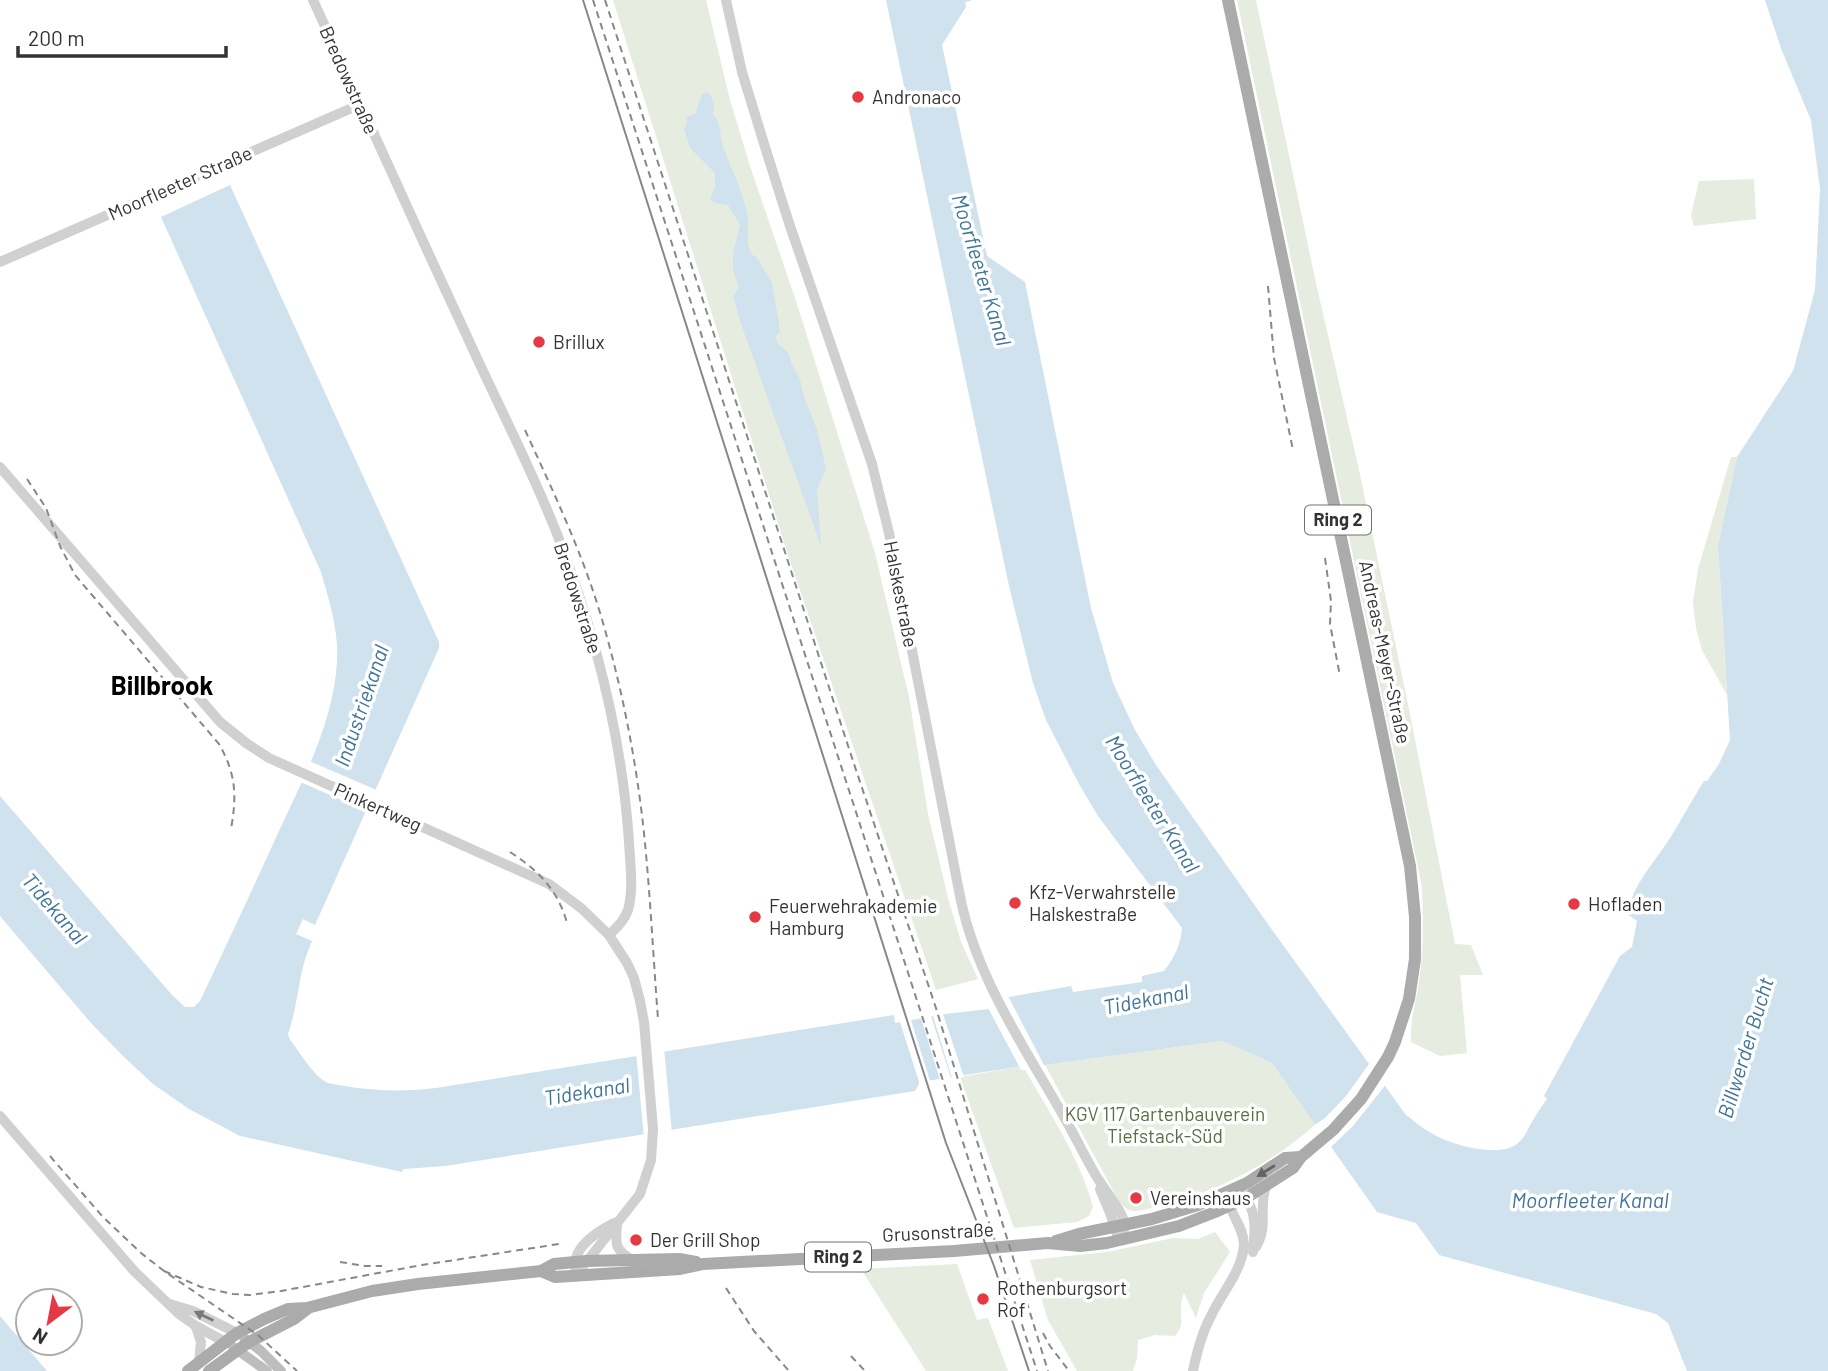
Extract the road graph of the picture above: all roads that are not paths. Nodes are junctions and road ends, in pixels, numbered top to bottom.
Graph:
1 (313, 0) edge
2 (726, 0) edge
3 (1228, 0) edge
4 (361, 104) junction
5 (0, 262) edge
6 (0, 467) edge
7 (609, 935) junction
8 (0, 1116) edge
9 (1301, 1157) junction
10 (1266, 1186) junction
11 (1231, 1191) junction
12 (1246, 1198) junction
13 (1229, 1206) junction
14 (617, 1221) junction
15 (1119, 1226) junction
16 (1121, 1240) junction
17 (1048, 1244) junction
18 (1253, 1252) junction
19 (633, 1260) junction
20 (703, 1264) junction
21 (579, 1266) junction
22 (1237, 1272) junction
23 (169, 1303) junction
24 (307, 1308) junction
25 (196, 1326) junction
26 (271, 1330) junction
27 (237, 1333) junction
28 (225, 1342) junction
29 (249, 1342) junction
30 (237, 1349) junction
31 (199, 1362) junction
32 (274, 1368) edge
33 (188, 1371) edge
34 (209, 1371) edge
35 (1193, 1371) edge

1 - 4 street, Bredowstraße
2 - 15 street, Halskestraße
3 - 9 main road, Andreas-Meyer-Straße / Ring 2
4 - 5 street, Moorfleeter Straße
4 - 7 street, Bredowstraße
6 - 7 street, Pinkertweg
7 - 14 street
8 - 23 street
9 - 10 main road, Andreas-Meyer-Straße / Ring 2
9 -> 11 main road, Andreas-Meyer-Straße / Ring 2
10 - 12 main road, Andreas-Meyer-Straße / Ring 2
10 - 18 street
11 - 12 street
11 - 13 street
11 - 15 main road, Grusonstraße / Ring 2
12 - 13 main road, Grusonstraße / Ring 2
12 - 18 street
13 - 16 main road, Grusonstraße / Ring 2
13 - 22 street
14 - 19 street
14 - 21 street
15 - 16 street
15 - 17 main road, Grusonstraße / Ring 2
16 - 17 main road, Grusonstraße / Ring 2
17 - 20 main road, Grusonstraße / Ring 2
18 - 22 street
19 - 20 main road, Grusonstraße / Ring 2
19 - 21 main road, Grusonstraße / Ring 2
20 - 21 main road, Grusonstraße / Ring 2
21 - 24 main road, Grusonstraße / Ring 2
22 - 35 street
23 - 25 street
27 -> 23 street
24 - 26 main road, Grusonstraße / Ring 2
24 - 27 main road, Grusonstraße / Ring 2
25 - 28 street
25 - 31 street
26 - 29 main road, Grusonstraße / Ring 2
26 - 32 main road
27 - 28 main road, Ring 2
27 - 29 main road
28 - 30 main road
28 - 31 main road, Ring 2
29 - 30 main road, Grusonstraße / Ring 2
29 - 32 main road
30 - 32 main road
30 - 34 main road, Ring 2
31 - 33 main road, Ring 2

